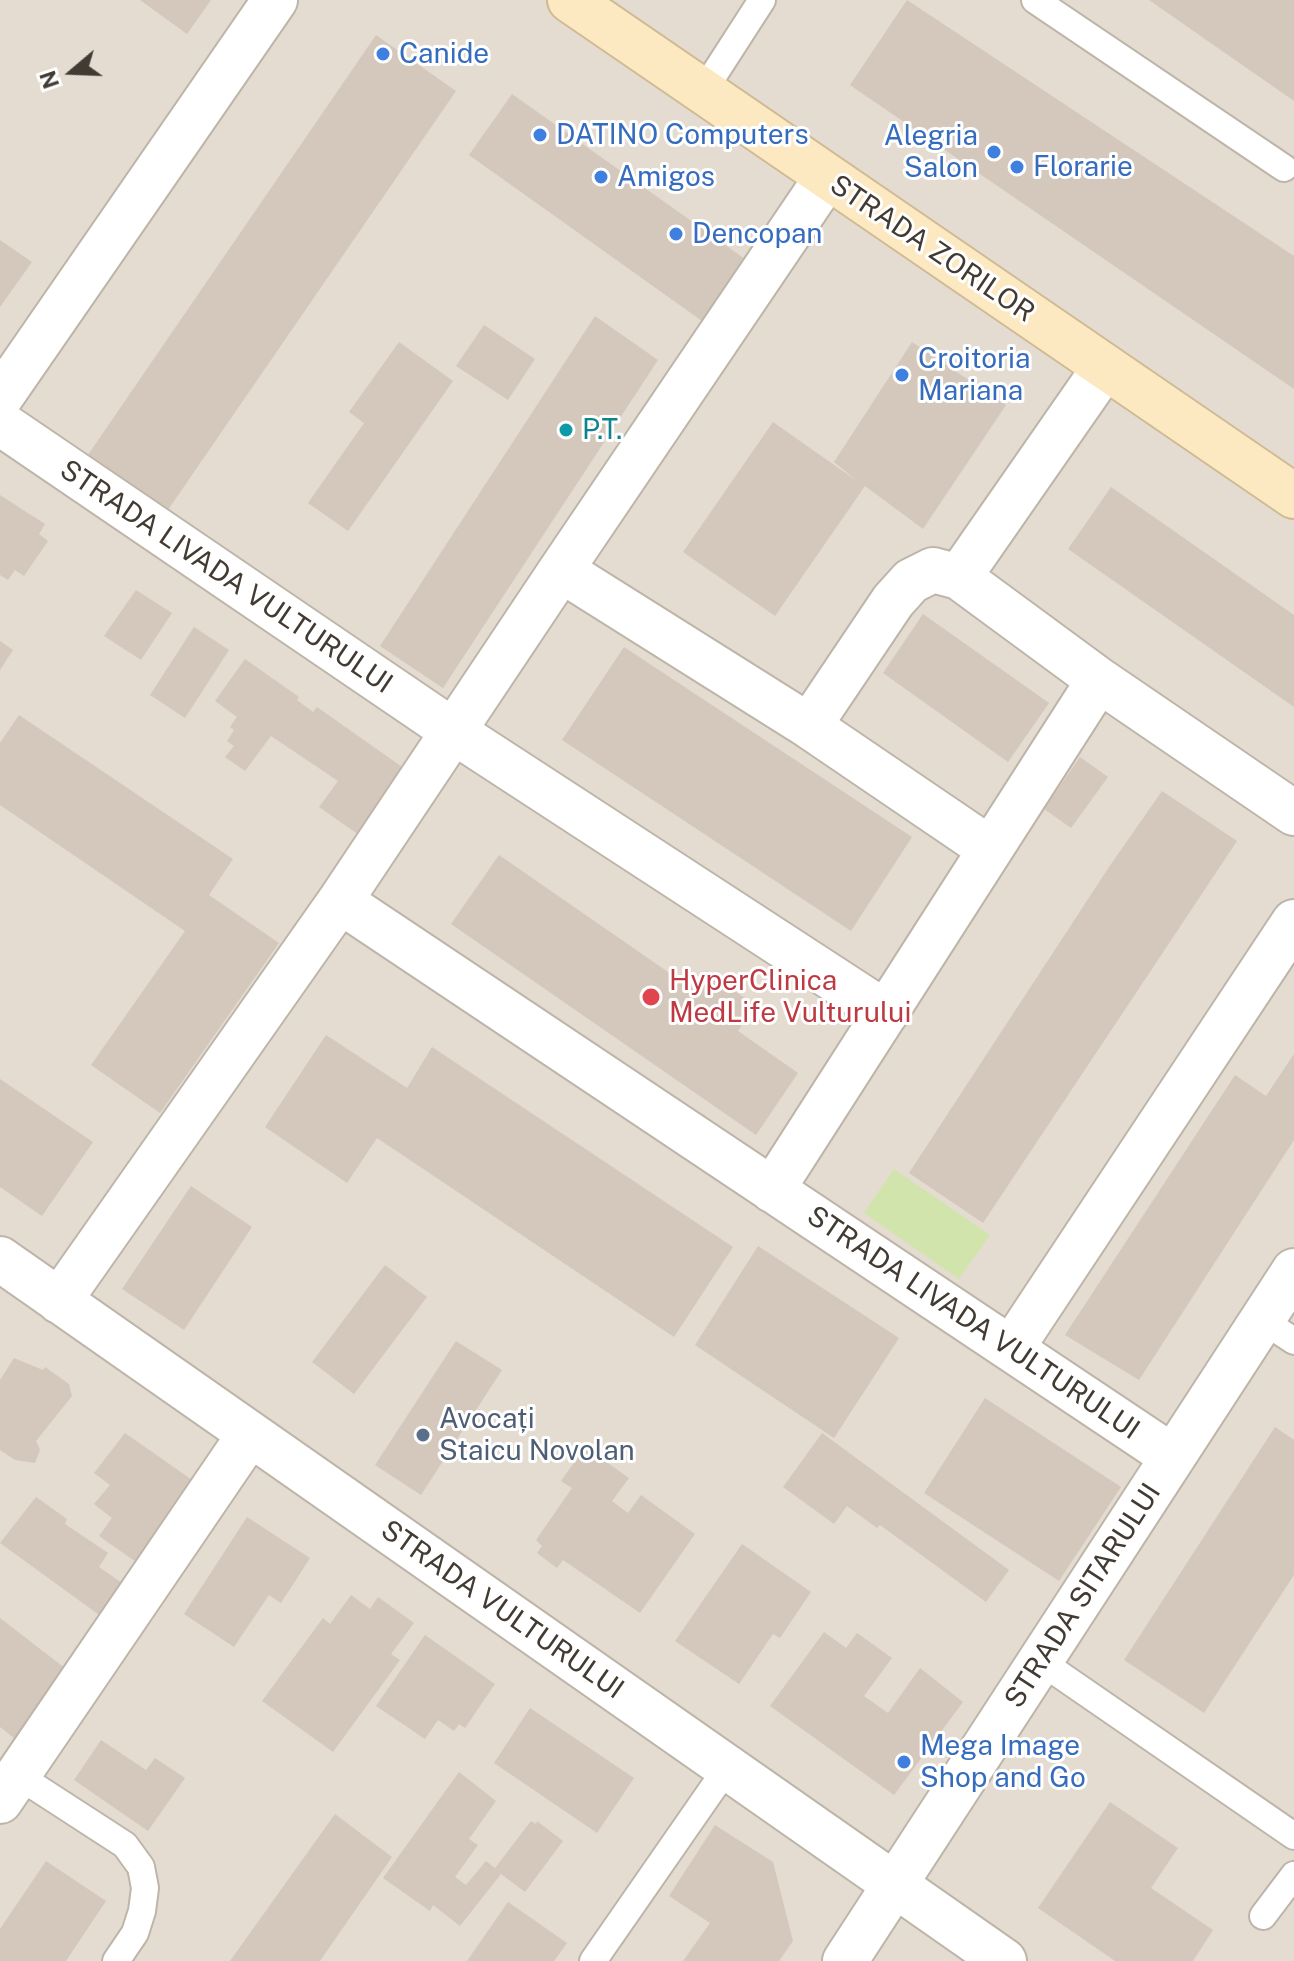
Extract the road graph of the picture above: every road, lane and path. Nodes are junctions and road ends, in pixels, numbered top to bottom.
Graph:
1 (275, 0) edge
2 (570, 0) edge
3 (762, 0) edge
4 (1035, 0) edge
5 (704, 90) junction
6 (1284, 168) dead end
7 (827, 177) junction
8 (1105, 367) junction
9 (2, 395) edge
10 (1294, 496) edge
11 (561, 570) junction
12 (959, 577) junction
13 (1099, 680) junction
14 (809, 726) junction
15 (453, 731) junction
16 (1294, 813) edge
17 (990, 849) junction
18 (340, 901) junction
19 (1294, 922) edge
20 (886, 1013) junction
21 (772, 1190) junction
22 (0, 1259) edge
23 (1294, 1271) edge
24 (59, 1301) junction
25 (1278, 1330) edge
26 (1011, 1349) junction
27 (250, 1434) junction
28 (1173, 1457) junction
29 (1040, 1661) junction
30 (727, 1768) junction
31 (9, 1788) edge
32 (1294, 1836) edge
33 (1294, 1875) edge
34 (896, 1885) junction
35 (1263, 1916) dead end
36 (116, 1961) edge
37 (593, 1961) edge
38 (845, 1961) edge
39 (1004, 1961) edge

1 - 9 street
2 - 5 street, STRADA ZORILOR
3 - 5 lane
4 - 6 lane
5 - 7 street, STRADA ZORILOR
7 - 8 street, STRADA ZORILOR
7 - 11 street
8 - 10 street, STRADA ZORILOR
8 - 12 street
9 - 15 street, STRADA LIVADA VULTURULUI
11 - 14 street
11 - 15 street
12 - 13 street
12 - 14 street
13 - 16 street
13 - 17 street
14 - 17 street
15 - 18 street
15 - 20 street, STRADA LIVADA VULTURULUI
17 - 20 street
18 - 21 street, STRADA LIVADA VULTURULUI
18 - 24 street
19 - 26 street
20 - 21 street
21 - 26 street, STRADA LIVADA VULTURULUI
22 - 24 street, STRADA VULTURULUI
23 - 25 street, STRADA SITARULUI
24 - 27 street, STRADA VULTURULUI
25 - 28 street, STRADA SITARULUI
26 - 28 street, STRADA LIVADA VULTURULUI
27 - 30 street, STRADA VULTURULUI
27 - 31 street
28 - 29 street, STRADA SITARULUI
29 - 32 lane
29 - 34 street, STRADA SITARULUI
30 - 34 street, STRADA VULTURULUI
30 - 37 lane
31 - 36 lane
33 - 35 lane
34 - 38 street, STRADA SITARULUI
34 - 39 street, STRADA VULTURULUI

